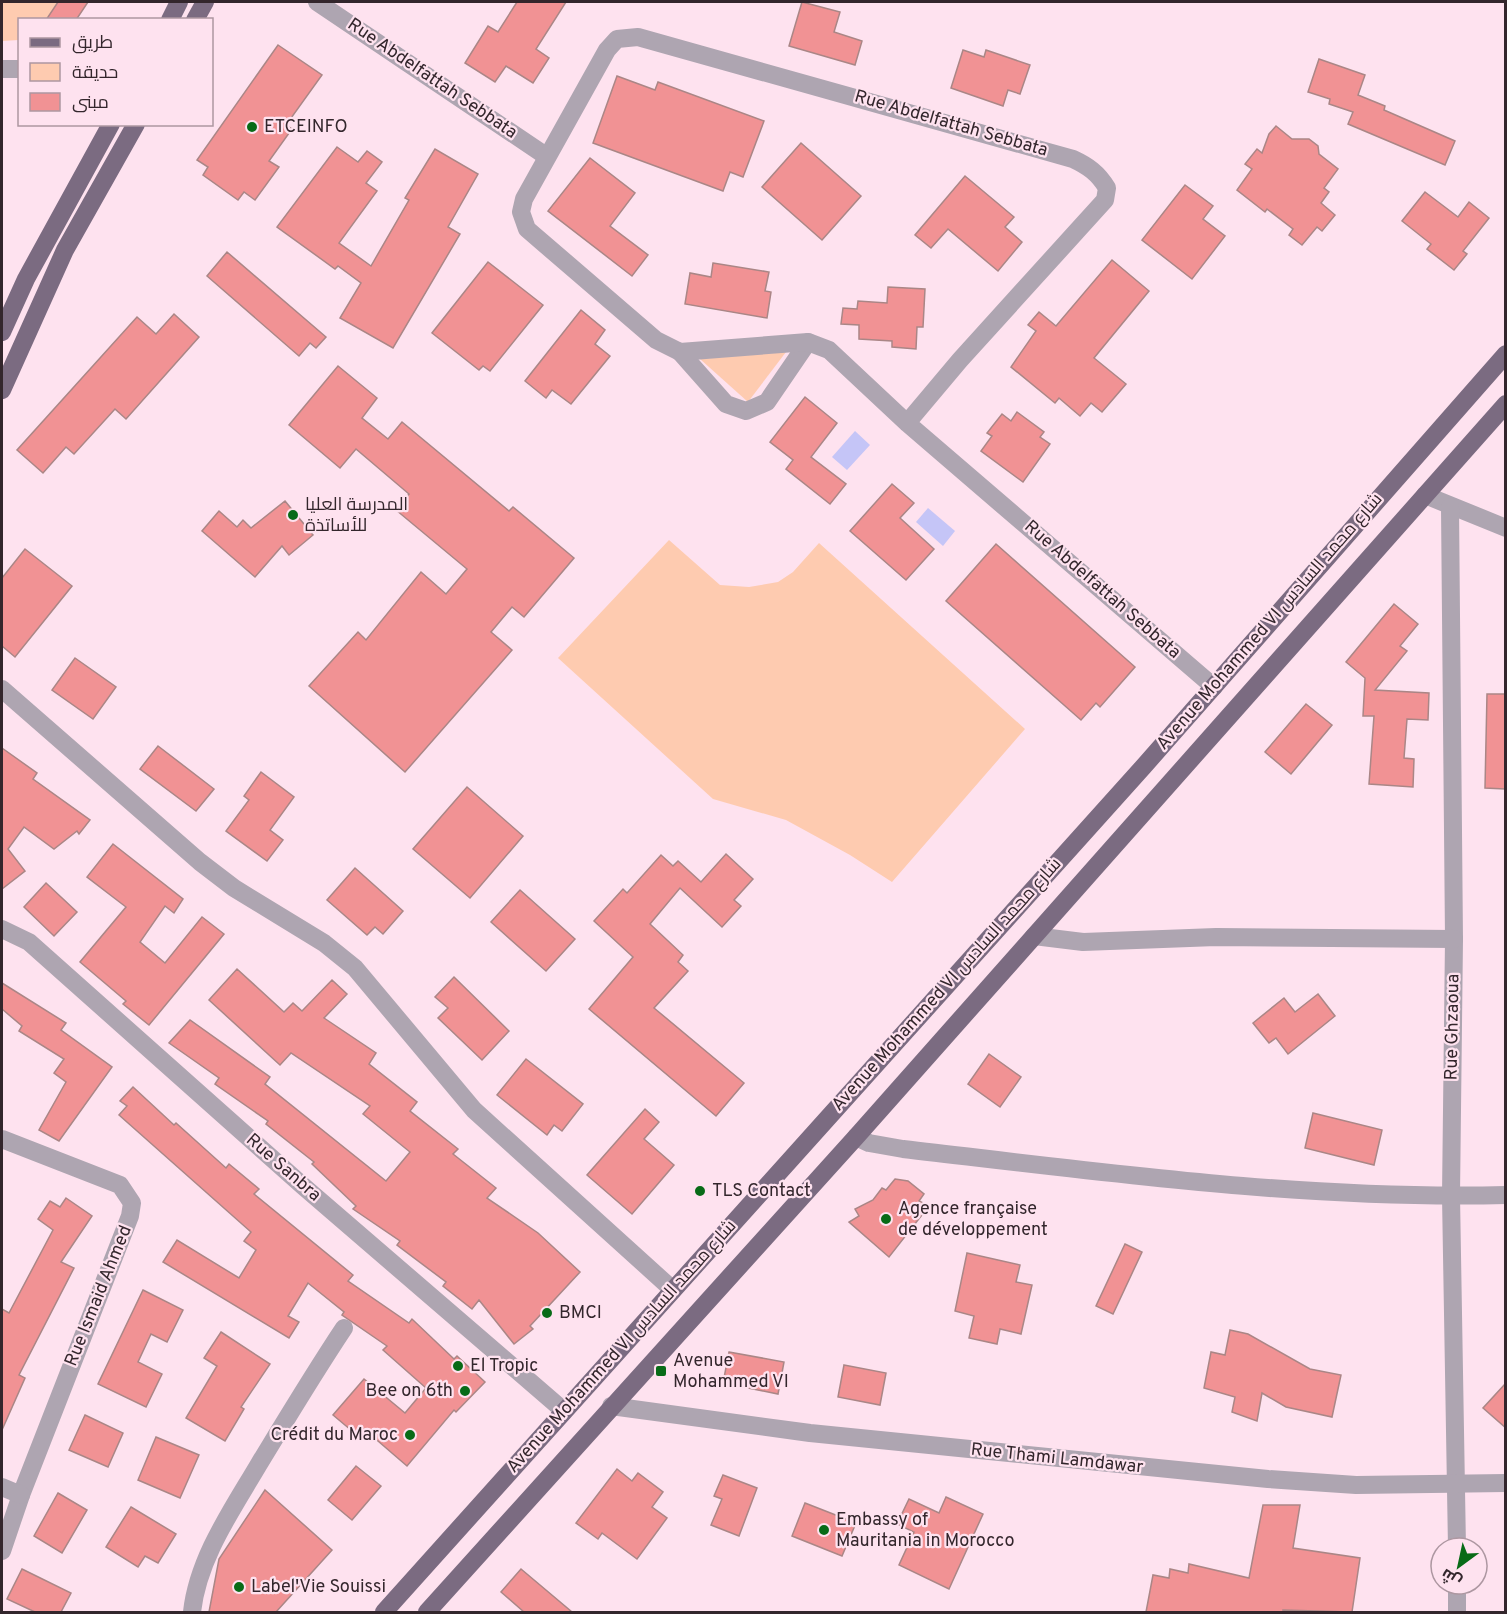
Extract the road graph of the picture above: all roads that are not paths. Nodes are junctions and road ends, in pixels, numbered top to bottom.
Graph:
1 (179, 2) edge
2 (205, 2) edge
3 (317, 2) edge
4 (171, 18) edge
5 (196, 18) edge
6 (2, 69) edge
7 (18, 69) edge
8 (110, 126) edge
9 (135, 126) edge
10 (546, 156) junction
11 (2, 332) edge
12 (808, 342) junction
13 (680, 352) junction
14 (1506, 354) edge
15 (2, 390) edge
16 (1506, 404) edge
17 (907, 423) junction
18 (1425, 495) junction
19 (1450, 507) junction
20 (1506, 528) edge
21 (1214, 687) junction
22 (2, 689) edge
23 (2, 929) edge
24 (1034, 936) junction
25 (1454, 939) junction
26 (856, 1137) junction
27 (2, 1139) edge
28 (1506, 1195) edge
29 (1451, 1196) junction
30 (673, 1290) junction
31 (344, 1328) dead end
32 (611, 1406) junction
33 (564, 1411) junction
34 (1456, 1483) junction
35 (1506, 1483) edge
36 (2, 1487) edge
37 (21, 1495) junction
38 (1457, 1536) edge
39 (2, 1551) edge
40 (1457, 1596) edge
41 (192, 1612) edge
42 (384, 1612) edge
43 (426, 1612) edge
44 (1457, 1612) edge

1 - 4 main road
2 - 5 main road
3 - 10 street, Rue Abdelfattah Sebbata
6 - 7 street
8 - 11 main road
9 - 15 main road
10 - 13 street, Rue Abdelfattah Sebbata
10 - 17 street, Rue Abdelfattah Sebbata
12 - 13 street
12 - 13 street
12 - 17 street, Rue Abdelfattah Sebbata
14 - 21 main road, Avenue Mohammed VI شارع محمد السادس
16 - 18 main road, Avenue Mohammed VI شارع محمد السادس
17 - 21 street, Rue Abdelfattah Sebbata
18 - 19 street
18 - 24 main road, Avenue Mohammed VI شارع محمد السادس
19 - 20 street
19 - 25 street, Rue Ghzaoua
21 - 30 main road, Avenue Mohammed VI شارع محمد السادس
22 - 30 street
23 - 33 street, Rue Sanbra
24 - 25 street
24 - 26 main road, Avenue Mohammed VI شارع محمد السادس
25 - 29 street, Rue Ghzaoua
26 - 29 street
26 - 32 main road, Avenue Mohammed VI شارع محمد السادس
27 - 37 street, Rue Ismaid Ahmed
28 - 29 street
29 - 34 street, Rue Ghzaoua
30 - 33 main road, Avenue Mohammed VI شارع محمد السادس
31 - 41 street
32 - 34 street, Rue Thami Lamdawar
32 - 43 main road, Avenue Mohammed VI شارع محمد السادس
33 - 42 main road, Avenue Mohammed VI شارع محمد السادس
34 - 35 street, Rue Thami Lamdawar
34 - 38 street, Rue Ghzaoua
36 - 37 street
37 - 39 street, Rue Ismaid Ahmed
40 - 44 street

